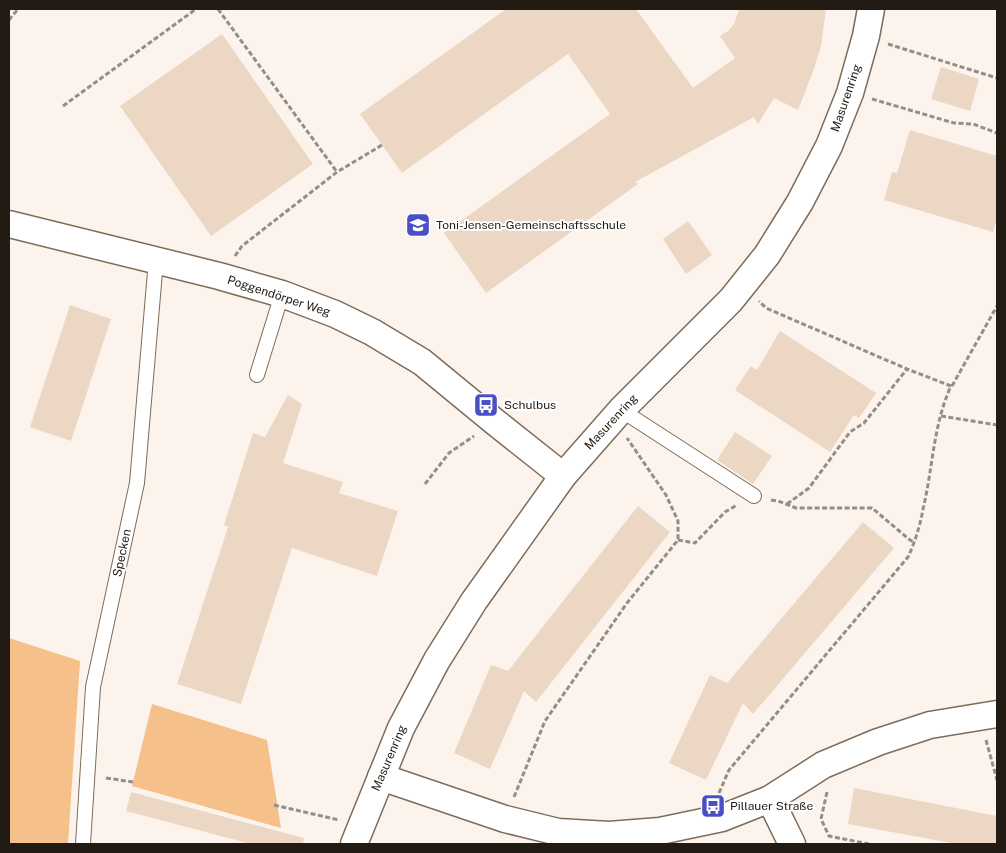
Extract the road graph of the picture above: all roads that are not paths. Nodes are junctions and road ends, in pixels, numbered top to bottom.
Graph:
1 (871, 9) edge
2 (9, 224) edge
3 (156, 260) junction
4 (282, 294) junction
5 (257, 375) dead end
6 (617, 414) junction
7 (563, 476) junction
8 (754, 496) road end
9 (989, 715) edge
10 (381, 777) junction
11 (770, 799) junction
12 (357, 834) edge
13 (83, 844) edge
14 (792, 844) edge

1 - 6 street, Masurenring
2 - 3 street, Poggendörper Weg
3 - 4 street, Poggendörper Weg
3 - 13 lane, Specken
4 - 5 lane
4 - 7 street, Poggendörper Weg
6 - 7 street, Masurenring
6 - 8 lane
7 - 10 street, Masurenring
9 - 11 street
10 - 11 street
10 - 12 street, Masurenring
11 - 14 street

